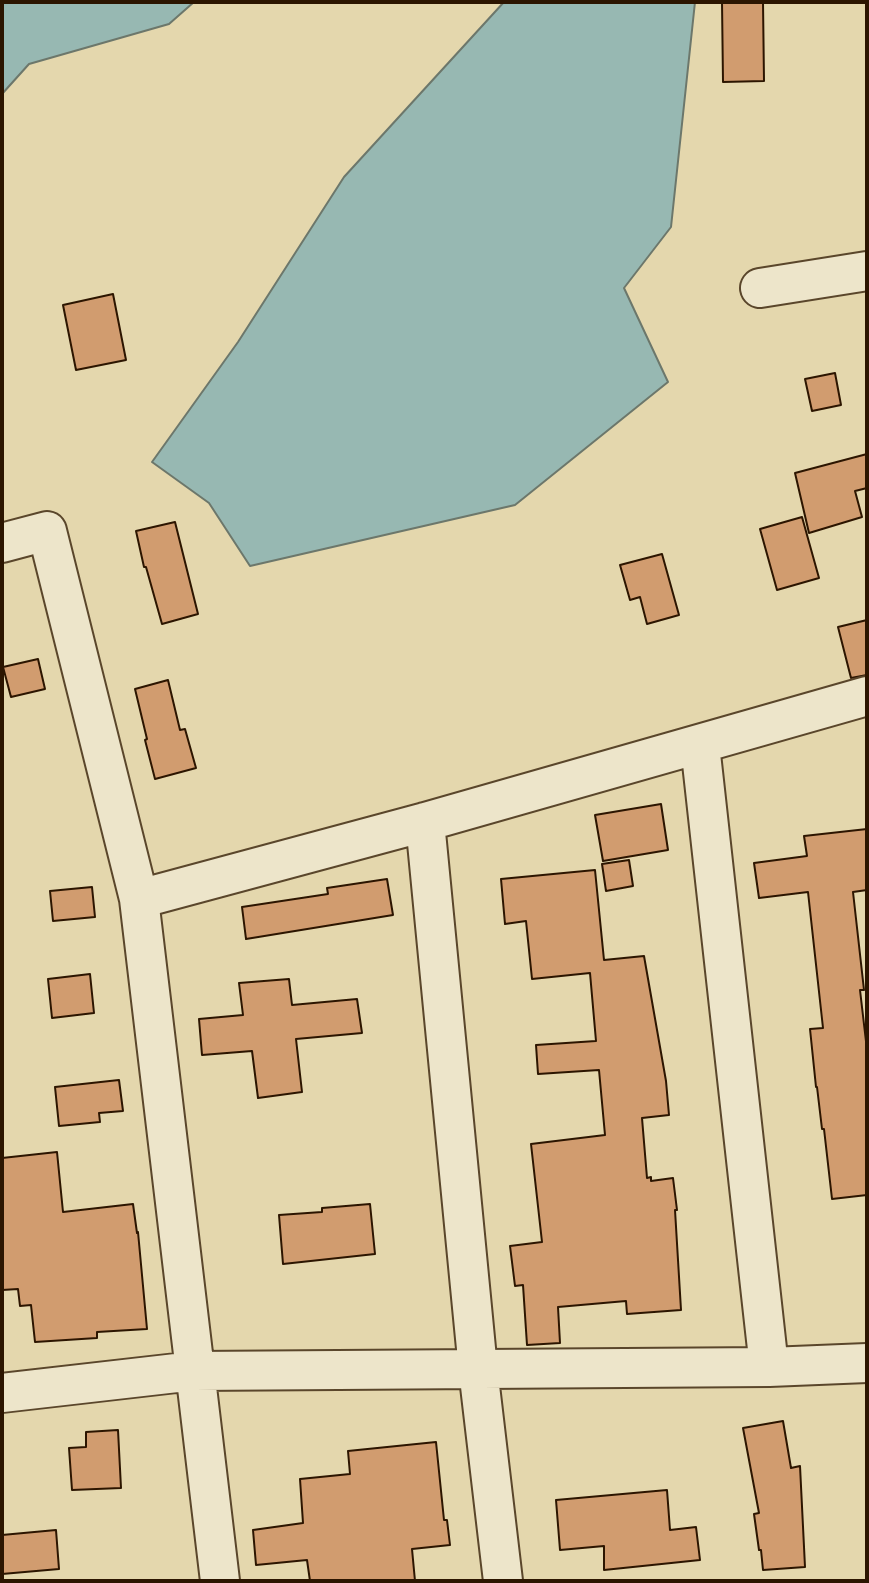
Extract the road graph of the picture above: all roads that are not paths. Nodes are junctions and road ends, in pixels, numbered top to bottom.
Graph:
1 (867, 271) edge
2 (760, 288) dead end
3 (2, 543) edge
4 (867, 696) edge
5 (700, 745) junction
6 (425, 822) junction
7 (139, 899) junction
8 (867, 1363) edge
9 (769, 1367) junction
10 (478, 1369) junction
11 (194, 1371) junction
12 (2, 1393) edge
13 (220, 1581) edge
14 (503, 1581) edge

1 - 2 street
3 - 7 street
4 - 5 street
5 - 6 street
5 - 9 street
6 - 7 street
6 - 10 street
7 - 11 street
8 - 9 street
9 - 10 street
10 - 11 street
10 - 14 street
11 - 12 street
11 - 13 street

